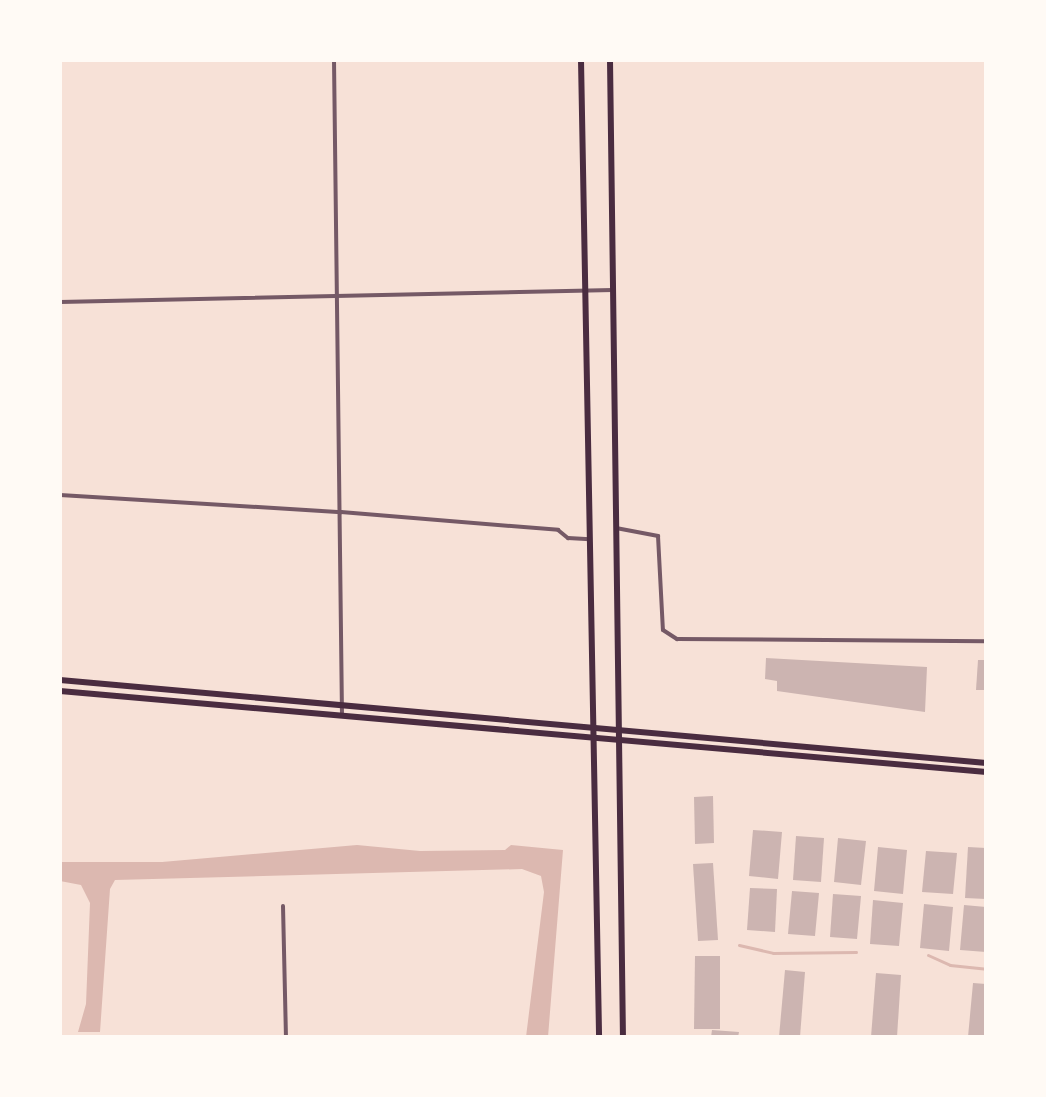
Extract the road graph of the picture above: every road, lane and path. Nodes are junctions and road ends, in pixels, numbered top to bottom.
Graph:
1 (334, 60) edge
2 (581, 60) edge
3 (610, 60) edge
4 (586, 290) junction
5 (615, 290) junction
6 (338, 296) junction
7 (60, 302) edge
8 (60, 495) edge
9 (341, 512) junction
10 (616, 528) junction
11 (592, 539) junction
12 (986, 641) edge
13 (60, 680) edge
14 (60, 691) edge
15 (342, 704) junction
16 (342, 716) junction
17 (592, 728) junction
18 (617, 730) junction
19 (592, 740) junction
20 (616, 741) junction
21 (986, 763) edge
22 (986, 772) edge
23 (283, 906) dead end
24 (286, 1037) edge
25 (599, 1037) edge
26 (623, 1037) edge

1 - 6 street
2 - 4 main road
3 - 5 main road
4 - 5 street
4 - 6 street
4 - 11 main road
5 - 10 main road
6 - 7 street
6 - 9 street
8 - 9 street
9 - 11 street
9 - 15 street
10 - 12 street
10 - 18 main road
11 - 17 main road
13 - 15 main road
14 - 16 main road
15 - 16 street
15 - 17 main road
16 - 19 main road
17 - 18 main road
17 - 19 main road
18 - 20 main road
18 - 21 main road
19 - 20 main road
19 - 25 main road
20 - 22 main road
20 - 26 main road
23 - 24 street

